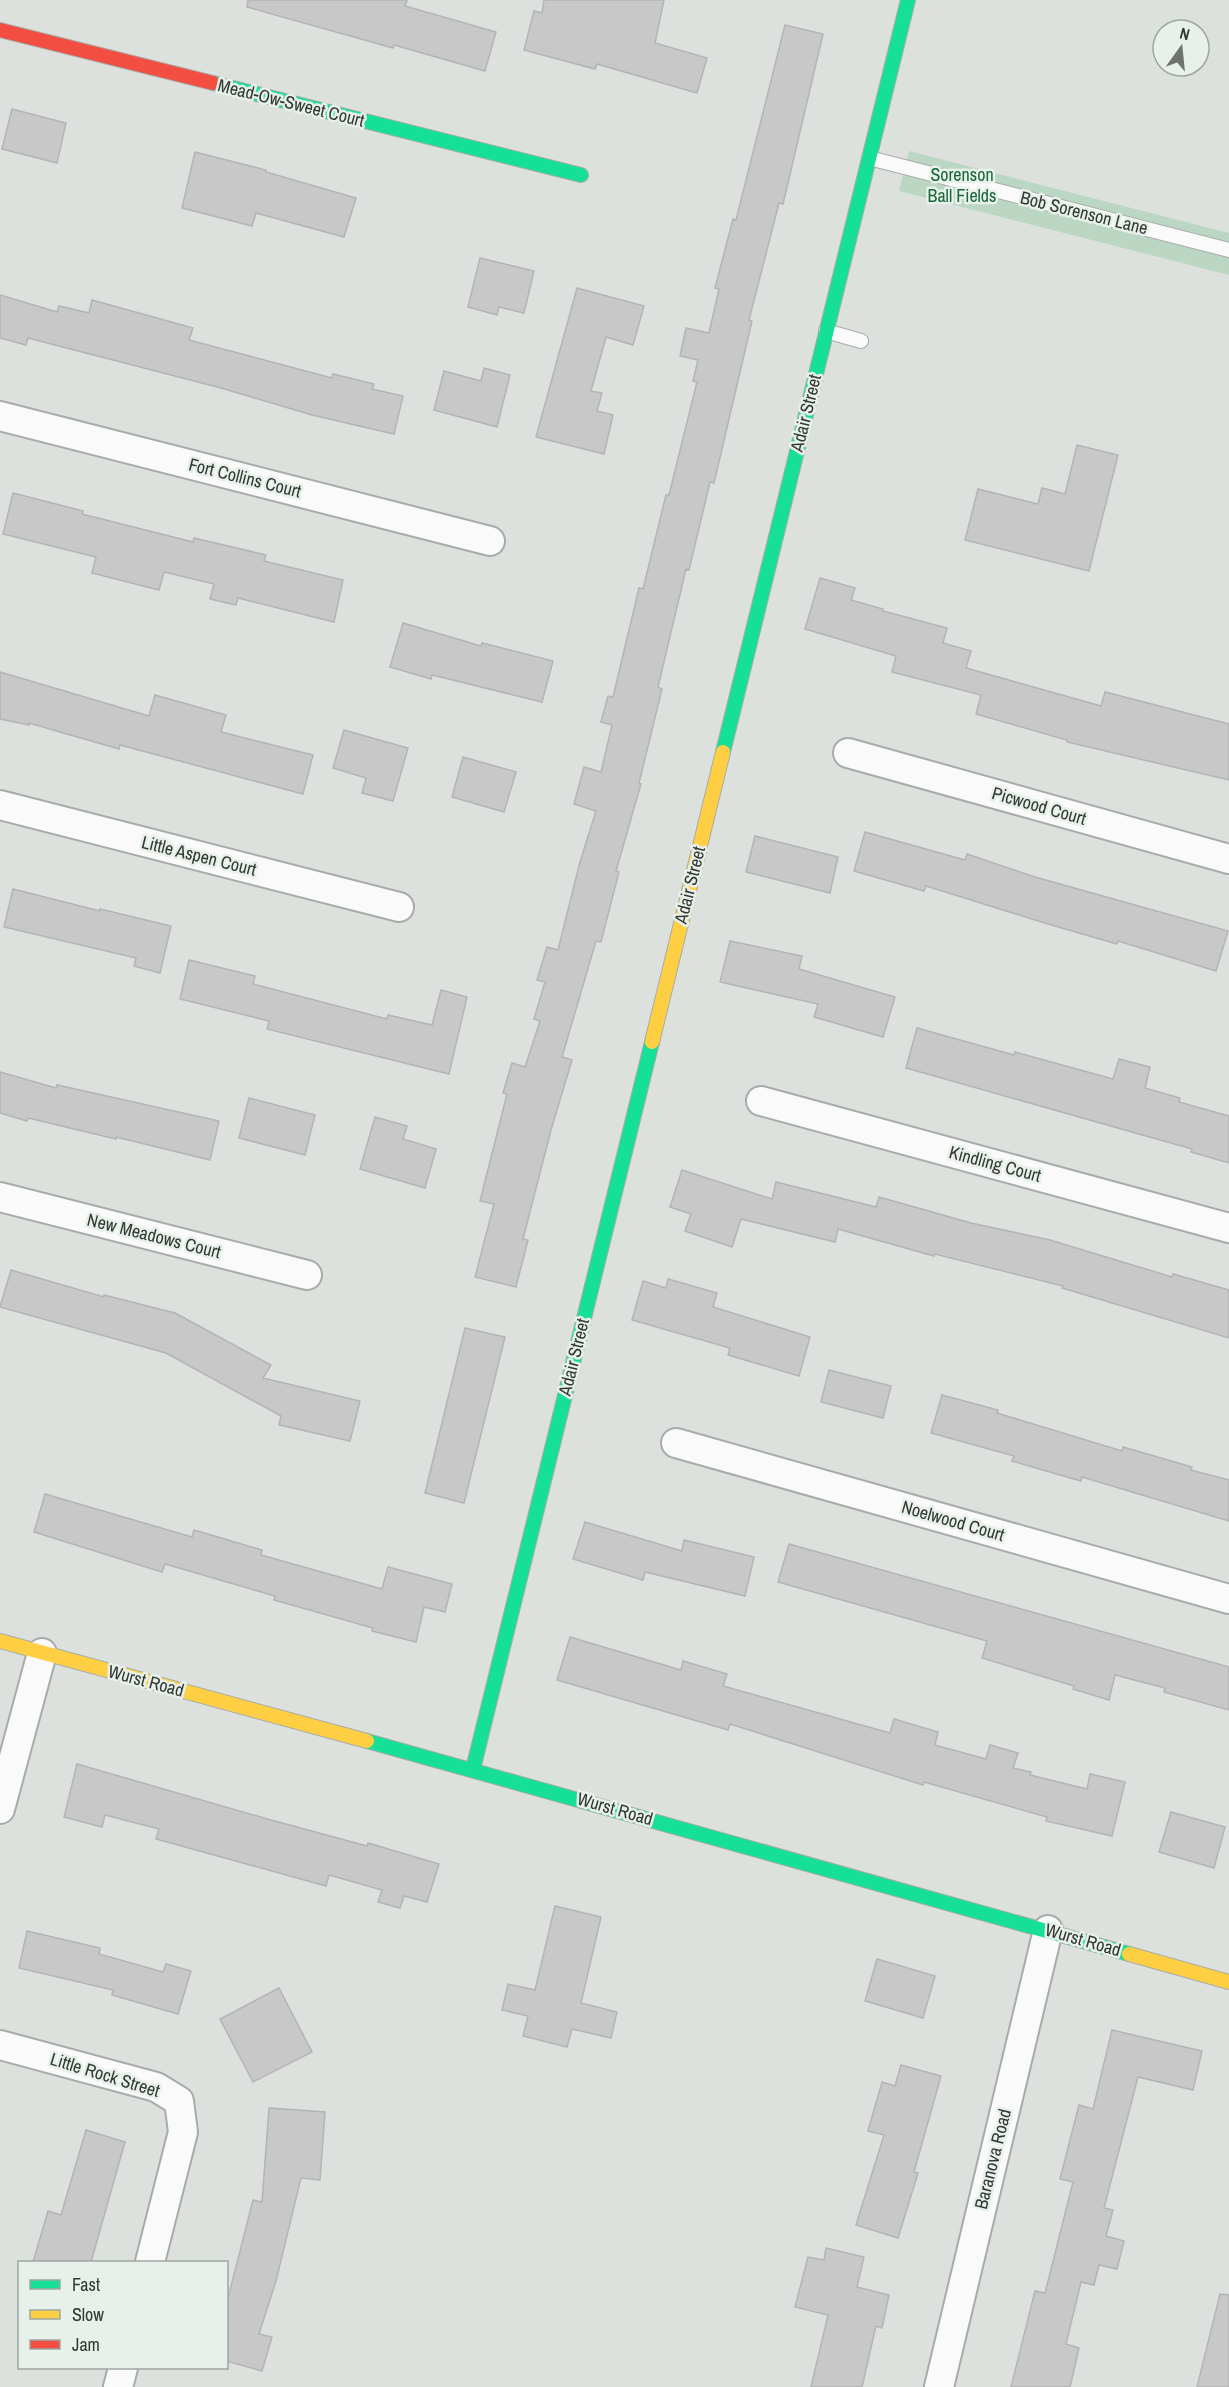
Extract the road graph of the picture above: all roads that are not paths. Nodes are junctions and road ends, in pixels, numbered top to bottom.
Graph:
1 (908, 0) edge
2 (0, 30) edge
3 (869, 158) junction
4 (581, 175) dead end
5 (1229, 250) edge
6 (826, 331) junction
7 (861, 341) dead end
8 (0, 416) edge
9 (490, 541) dead end
10 (848, 753) dead end
11 (0, 806) edge
12 (1229, 859) edge
13 (399, 907) dead end
14 (761, 1101) dead end
15 (0, 1197) edge
16 (1229, 1228) edge
17 (307, 1275) dead end
18 (676, 1443) dead end
19 (1229, 1599) edge
20 (0, 1641) edge
21 (42, 1653) junction
22 (473, 1769) junction
23 (0, 1809) edge
24 (1048, 1930) junction
25 (1229, 1982) edge
26 (0, 2045) edge
27 (150, 2261) edge
28 (122, 2369) edge
29 (118, 2387) edge
30 (939, 2387) edge

1 - 3 street, Adair Street
2 - 4 street, Mead-Ow-Sweet Court
3 - 5 lane, Bob Sorenson Lane
3 - 6 street, Adair Street
6 - 7 lane
6 - 22 street, Adair Street
8 - 9 street, Fort Collins Court
10 - 12 street, Picwood Court
11 - 13 street, Little Aspen Court
14 - 16 street, Kindling Court
15 - 17 street, New Meadows Court
18 - 19 street, Noelwood Court
20 - 21 street, Wurst Road
21 - 22 street, Wurst Road
21 - 23 street
22 - 24 street, Wurst Road
24 - 25 street, Wurst Road
24 - 30 street, Baranova Road
26 - 27 street, Little Rock Street
28 - 29 street

